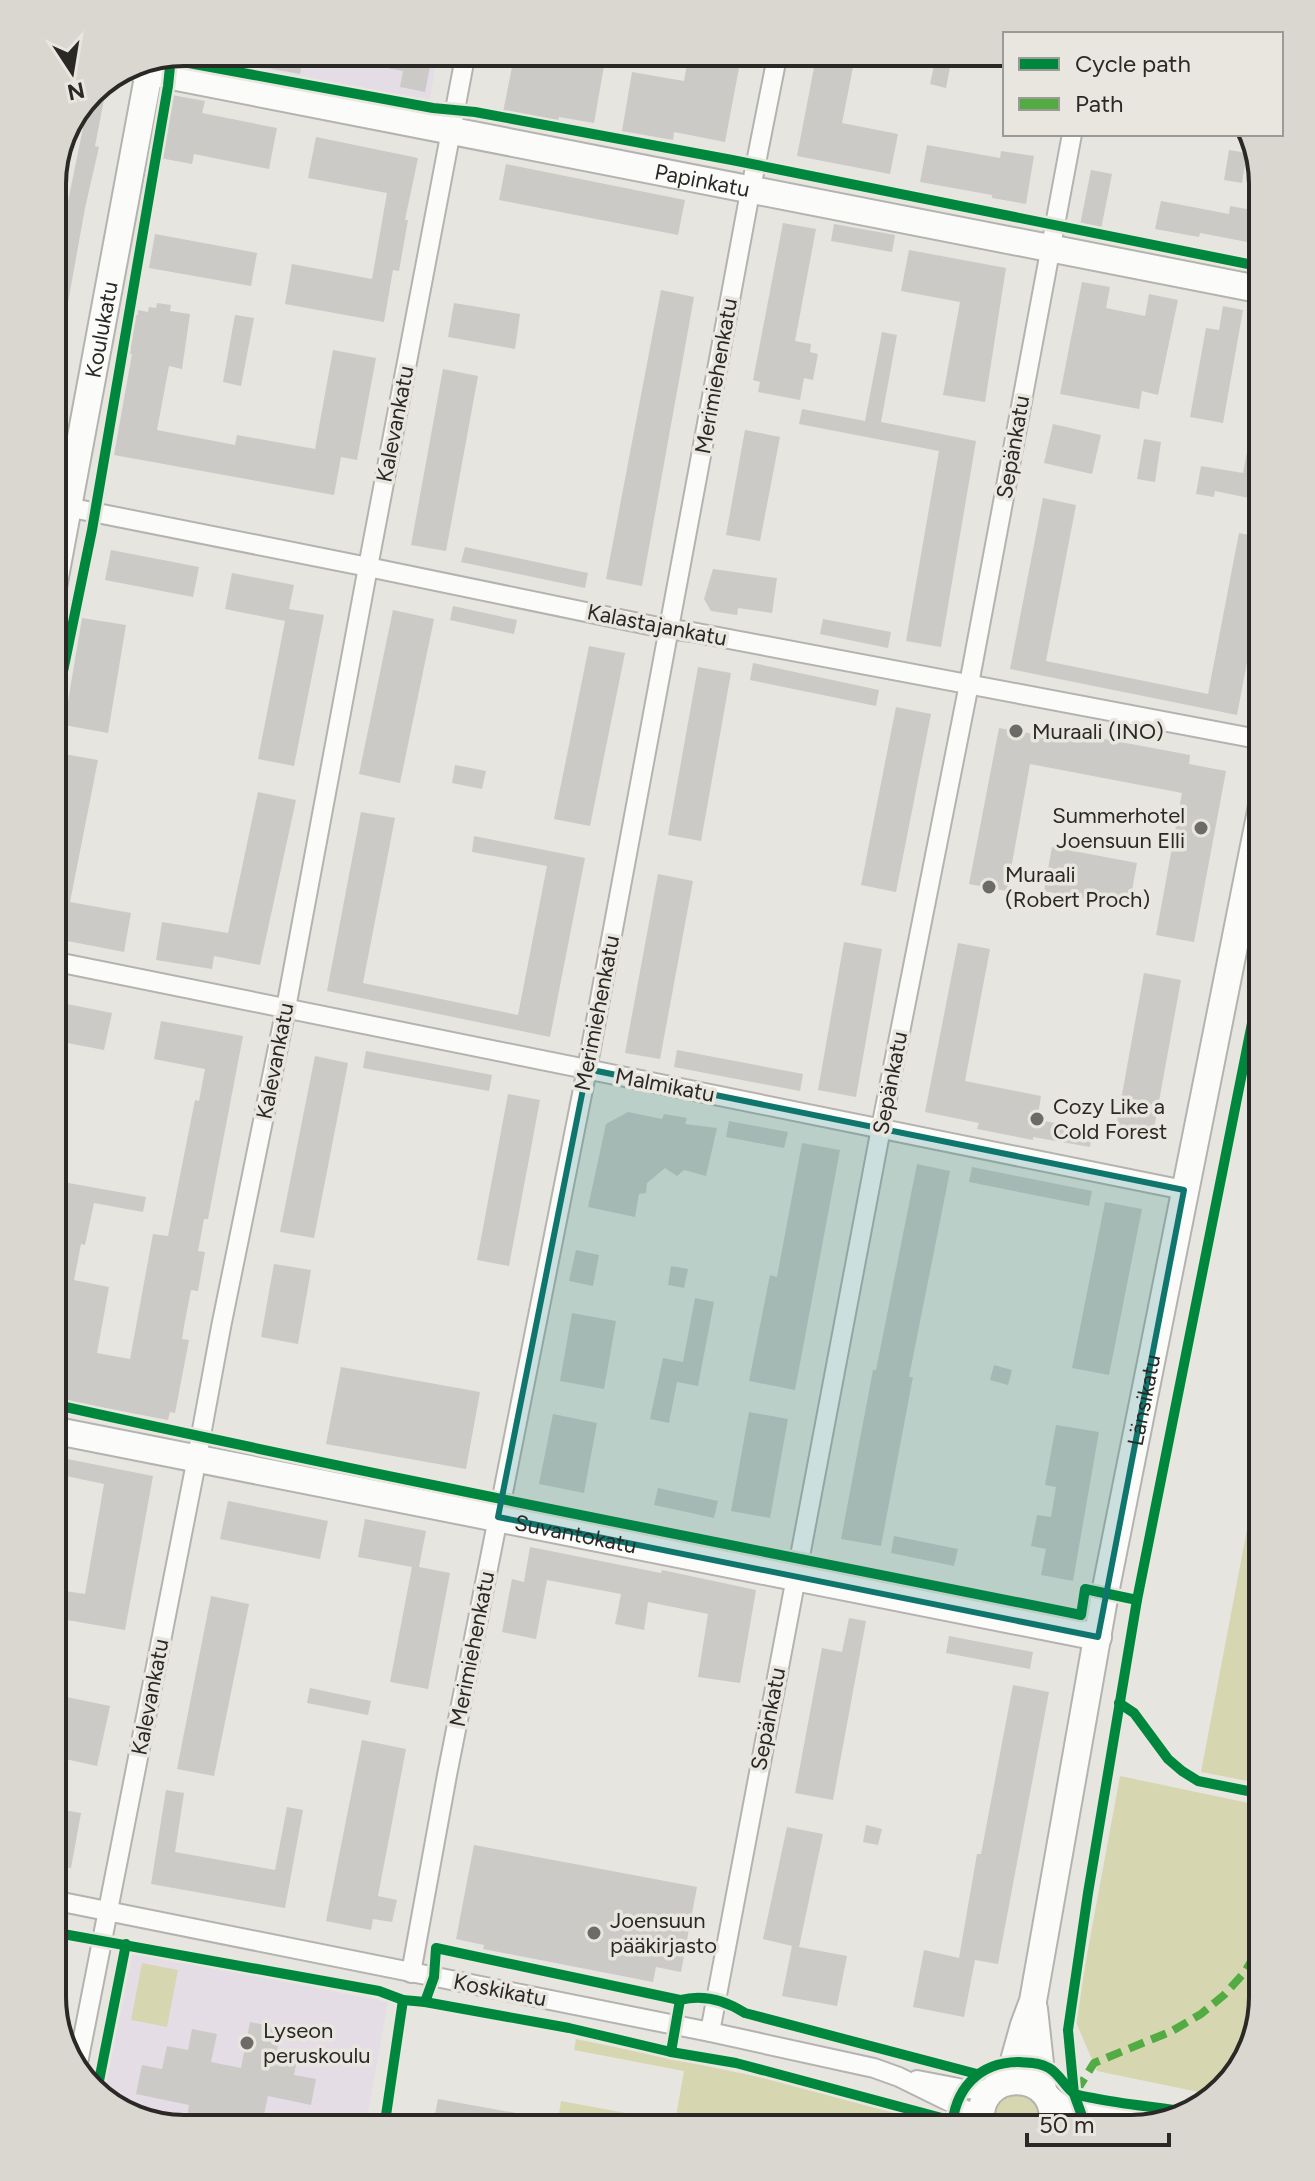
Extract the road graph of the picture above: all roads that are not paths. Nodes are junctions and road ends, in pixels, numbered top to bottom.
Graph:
1 (463, 66) edge
2 (775, 66) edge
3 (154, 70) edge
4 (146, 73) edge
5 (451, 130) junction
6 (1072, 136) edge
7 (751, 189) junction
8 (1050, 248) junction
9 (1249, 287) edge
10 (66, 476) edge
11 (66, 507) edge
12 (368, 567) junction
13 (668, 629) junction
14 (969, 684) junction
15 (1249, 737) edge
16 (1249, 870) edge
17 (66, 964) edge
18 (286, 1008) junction
19 (587, 1069) junction
20 (881, 1128) junction
21 (1184, 1190) junction
22 (66, 1433) edge
23 (196, 1459) junction
24 (498, 1517) junction
25 (796, 1576) junction
26 (1098, 1637) junction
27 (66, 1903) edge
28 (108, 1912) junction
29 (411, 1973) junction
30 (1033, 2001) junction
31 (710, 2032) junction
32 (80, 2052) edge
33 (899, 2077) junction
34 (1000, 2086) junction
35 (1046, 2095) junction
36 (972, 2115) edge
37 (980, 2115) edge
38 (1052, 2115) edge
39 (1084, 2115) edge

1 - 5 street, Kalevankatu
2 - 7 street, Merimiehenkatu
3 - 5 street, Papinkatu
4 - 10 street, Koulukatu
5 - 7 street, Papinkatu
5 - 12 street, Kalevankatu
6 - 8 street, Sepänkatu
7 - 8 street, Papinkatu
7 - 13 street, Merimiehenkatu
8 - 9 street, Papinkatu
8 - 14 street, Sepänkatu
11 - 12 street, Kalastajankatu
12 - 13 street, Kalastajankatu
12 - 18 street, Kalevankatu
13 - 14 street, Kalastajankatu
13 - 19 street, Merimiehenkatu
14 - 15 street, Kalastajankatu
14 - 20 street, Sepänkatu
16 - 21 street, Länsikatu
17 - 18 street, Malmikatu
18 - 19 street, Malmikatu
18 - 23 street, Kalevankatu
19 - 20 street, Malmikatu
19 - 24 street, Merimiehenkatu
20 - 21 street, Malmikatu
20 - 25 street, Sepänkatu
21 - 26 street, Länsikatu
22 - 23 street, Suvantokatu
23 - 24 street, Suvantokatu
23 - 28 street, Kalevankatu
24 - 25 street, Suvantokatu
24 - 29 street, Merimiehenkatu
25 - 26 street, Suvantokatu
25 - 31 street, Sepänkatu
26 - 30 street, Länsikatu
27 - 28 street, Koskikatu
28 - 29 street, Koskikatu
28 - 32 street, Kalevankatu
29 - 31 street, Koskikatu
30 - 34 street, Länsikatu
30 - 35 street, Länsikatu
31 - 33 street, Koskikatu
33 - 34 street, Koskikatu
33 - 36 street, Koskikatu
34 - 35 street
34 - 37 street, Länsikatu
35 - 38 street, Länsikatu
35 - 39 street

